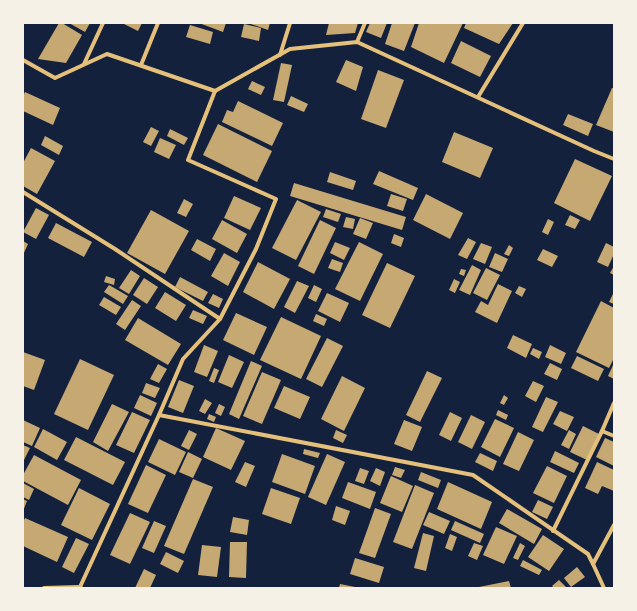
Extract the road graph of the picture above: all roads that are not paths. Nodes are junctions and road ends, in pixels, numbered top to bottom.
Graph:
1 (103, 23) edge
2 (158, 23) edge
3 (290, 23) edge
4 (365, 23) edge
5 (523, 23) edge
6 (357, 42) junction
7 (280, 55) junction
8 (23, 60) edge
9 (84, 65) junction
10 (141, 65) junction
11 (215, 91) junction
12 (478, 98) junction
13 (614, 159) edge
14 (23, 192) edge
15 (220, 319) junction
16 (614, 403) edge
17 (159, 414) junction
18 (602, 431) junction
19 (614, 436) edge
20 (614, 525) edge
21 (553, 531) junction
22 (594, 564) junction
23 (80, 587) edge
24 (44, 588) edge
25 (604, 588) edge

1 - 9 street
2 - 10 street
3 - 7 street
4 - 6 street
5 - 12 street
6 - 7 street
6 - 12 street
7 - 11 street
8 - 9 street
9 - 10 street
10 - 11 street
11 - 15 street
12 - 13 street
14 - 15 street
15 - 17 street
16 - 18 street
17 - 21 street
17 - 23 street
18 - 19 street
18 - 21 street
20 - 22 street
21 - 22 street
22 - 25 street
23 - 24 street

